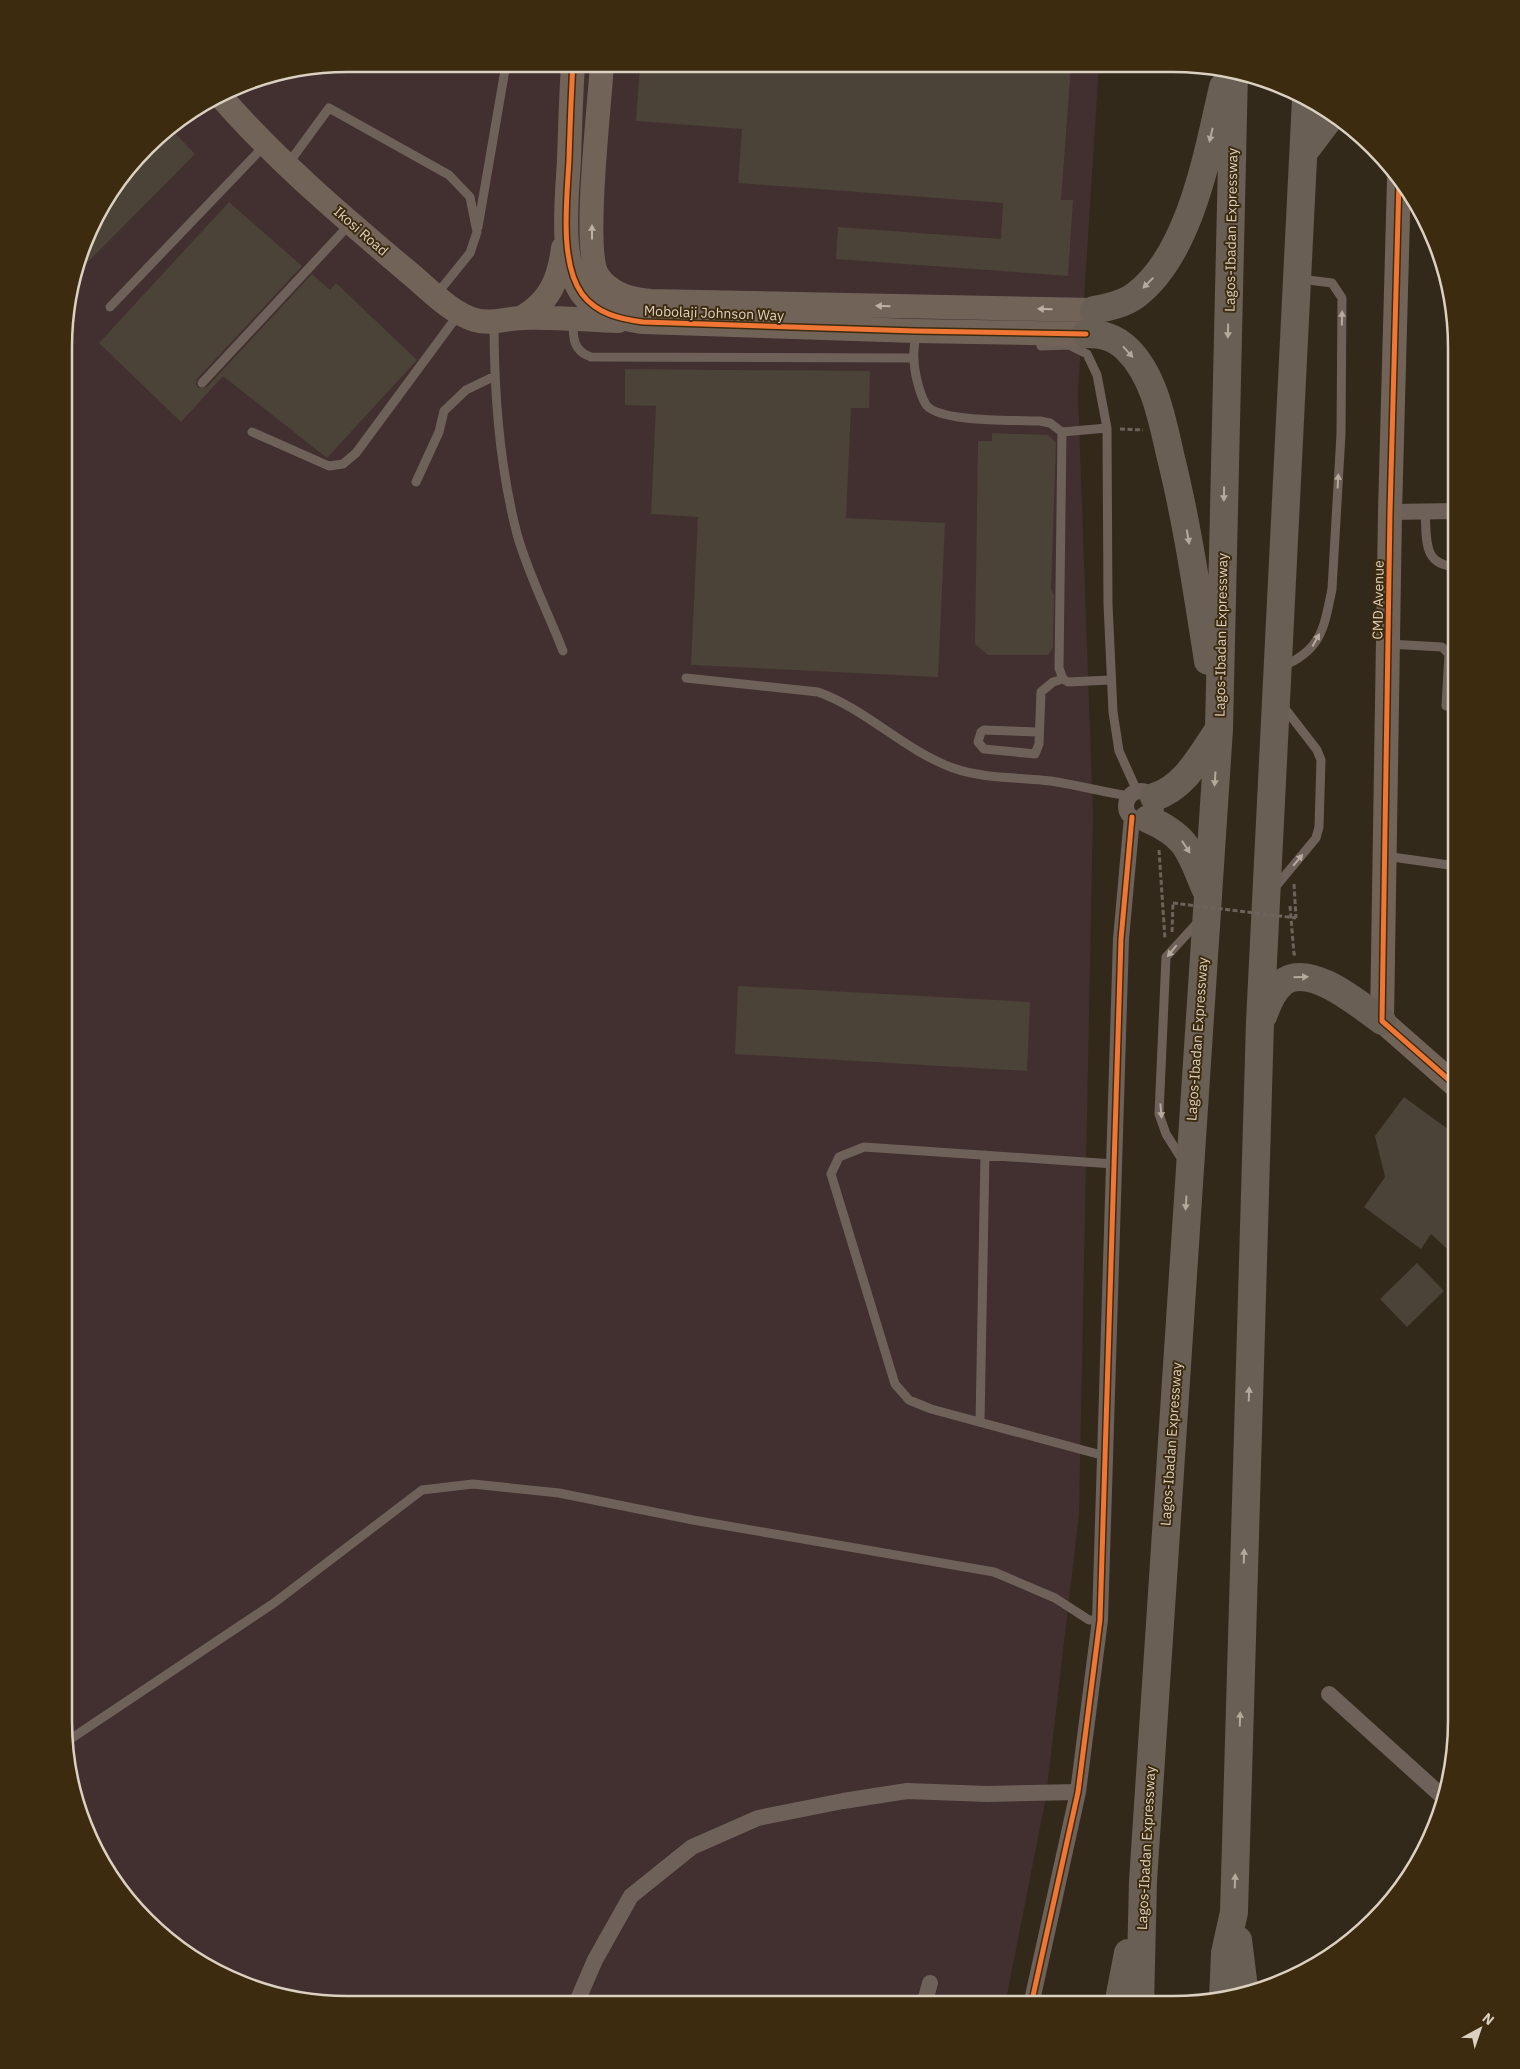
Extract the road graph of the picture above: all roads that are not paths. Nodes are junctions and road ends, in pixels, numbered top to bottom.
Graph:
1 (505, 72) edge
2 (573, 72) edge
3 (601, 72) edge
4 (1224, 78) edge
5 (1234, 80) edge
6 (225, 101) edge
7 (1306, 107) edge
8 (1328, 121) edge
9 (266, 145) junction
10 (1304, 152) junction
11 (287, 166) junction
12 (1399, 192) edge
13 (351, 224) junction
14 (477, 232) junction
15 (574, 276) junction
16 (1298, 279) junction
17 (436, 296) junction
18 (110, 307) dead end
19 (613, 310) junction
20 (459, 312) junction
21 (522, 318) junction
22 (573, 319) junction
23 (494, 322) junction
24 (1090, 322) junction
25 (915, 332) junction
26 (1041, 346) dead end
27 (913, 358) junction
28 (494, 376) junction
29 (202, 383) dead end
30 (1106, 428) junction
31 (252, 432) dead end
32 (1062, 432) junction
33 (416, 482) dead end
34 (1448, 511) edge
35 (1390, 512) junction
36 (1424, 512) junction
37 (1448, 566) edge
38 (1388, 644) junction
39 (563, 651) dead end
40 (1278, 668) junction
41 (686, 678) dead end
42 (1063, 679) junction
43 (1110, 680) junction
44 (1277, 699) junction
45 (1446, 706) dead end
46 (1219, 729) junction
47 (1039, 732) junction
48 (1140, 804) junction
49 (1384, 856) junction
50 (1448, 865) edge
51 (1267, 898) junction
52 (1206, 902) junction
53 (1382, 1021) junction
54 (1260, 1022) junction
55 (1448, 1079) edge
56 (985, 1155) junction
57 (1114, 1164) junction
58 (1188, 1169) junction
59 (980, 1422) junction
60 (1105, 1456) junction
61 (1100, 1620) junction
62 (1328, 1694) dead end
63 (73, 1737) edge
64 (1078, 1792) junction
65 (1438, 1793) edge
66 (1143, 1881) junction
67 (1234, 1912) junction
68 (930, 1983) dead end
69 (1244, 1987) edge
70 (1223, 1991) edge
71 (579, 1996) edge
72 (926, 1996) edge
73 (1034, 1996) edge
74 (1120, 1996) edge
75 (1140, 1996) edge

1 - 14 lane
2 - 15 street, Mobolaji Johnson Way
15 -> 3 street, Mobolaji Johnson Way
4 -> 24 highway
5 -> 46 highway, Lagos-Ibadan Expressway
6 - 9 street, Ikosi Road
7 - 10 highway
8 - 10 highway
9 - 11 street, Ikosi Road
9 - 18 lane
10 - 16 highway
11 - 13 street, Ikosi Road
11 - 14 lane
12 - 35 street, CMD Avenue
13 - 17 street, Ikosi Road
13 - 29 lane
14 - 17 lane
15 - 19 street, Mobolaji Johnson Way
15 - 21 street
16 - 40 highway
40 -> 16 lane
17 - 20 street, Ikosi Road
19 - 22 street, Ikosi Road
24 -> 19 street, Mobolaji Johnson Way
19 - 25 street, Mobolaji Johnson Way
20 - 23 street, Ikosi Road
20 - 31 lane
21 - 22 street, Ikosi Road
21 - 23 street, Ikosi Road
22 - 27 lane
23 - 28 lane
24 - 25 street, Mobolaji Johnson Way
24 -> 46 highway
25 - 27 lane
26 - 30 lane
27 - 32 lane
28 - 33 lane
28 - 39 lane
30 - 32 lane
30 - 43 lane
32 - 42 lane
34 - 36 street
35 - 36 street
35 - 38 street, CMD Avenue
36 - 37 lane
38 - 45 lane
38 - 49 street, CMD Avenue
40 - 44 highway
41 - 48 lane
42 - 43 lane
42 - 47 lane
43 - 48 lane
44 - 51 highway
51 -> 44 lane
46 - 48 highway
46 -> 52 highway, Lagos-Ibadan Expressway
47 - 47 lane
48 -> 52 highway
48 - 57 street
49 - 50 lane
49 - 53 street, CMD Avenue
51 - 54 highway
52 - 58 highway, Lagos-Ibadan Expressway
52 -> 58 lane
54 -> 53 highway
53 - 55 street
67 -> 54 highway
56 - 57 lane
56 - 59 lane
56 - 59 lane
57 - 60 street
58 -> 66 highway, Lagos-Ibadan Expressway
59 - 60 lane
60 - 61 street
61 - 63 lane
61 - 64 street
62 - 65 street
64 - 71 street
64 - 73 street
66 - 74 highway
66 - 75 highway, Lagos-Ibadan Expressway
67 - 69 highway
67 - 70 highway
68 - 72 street

